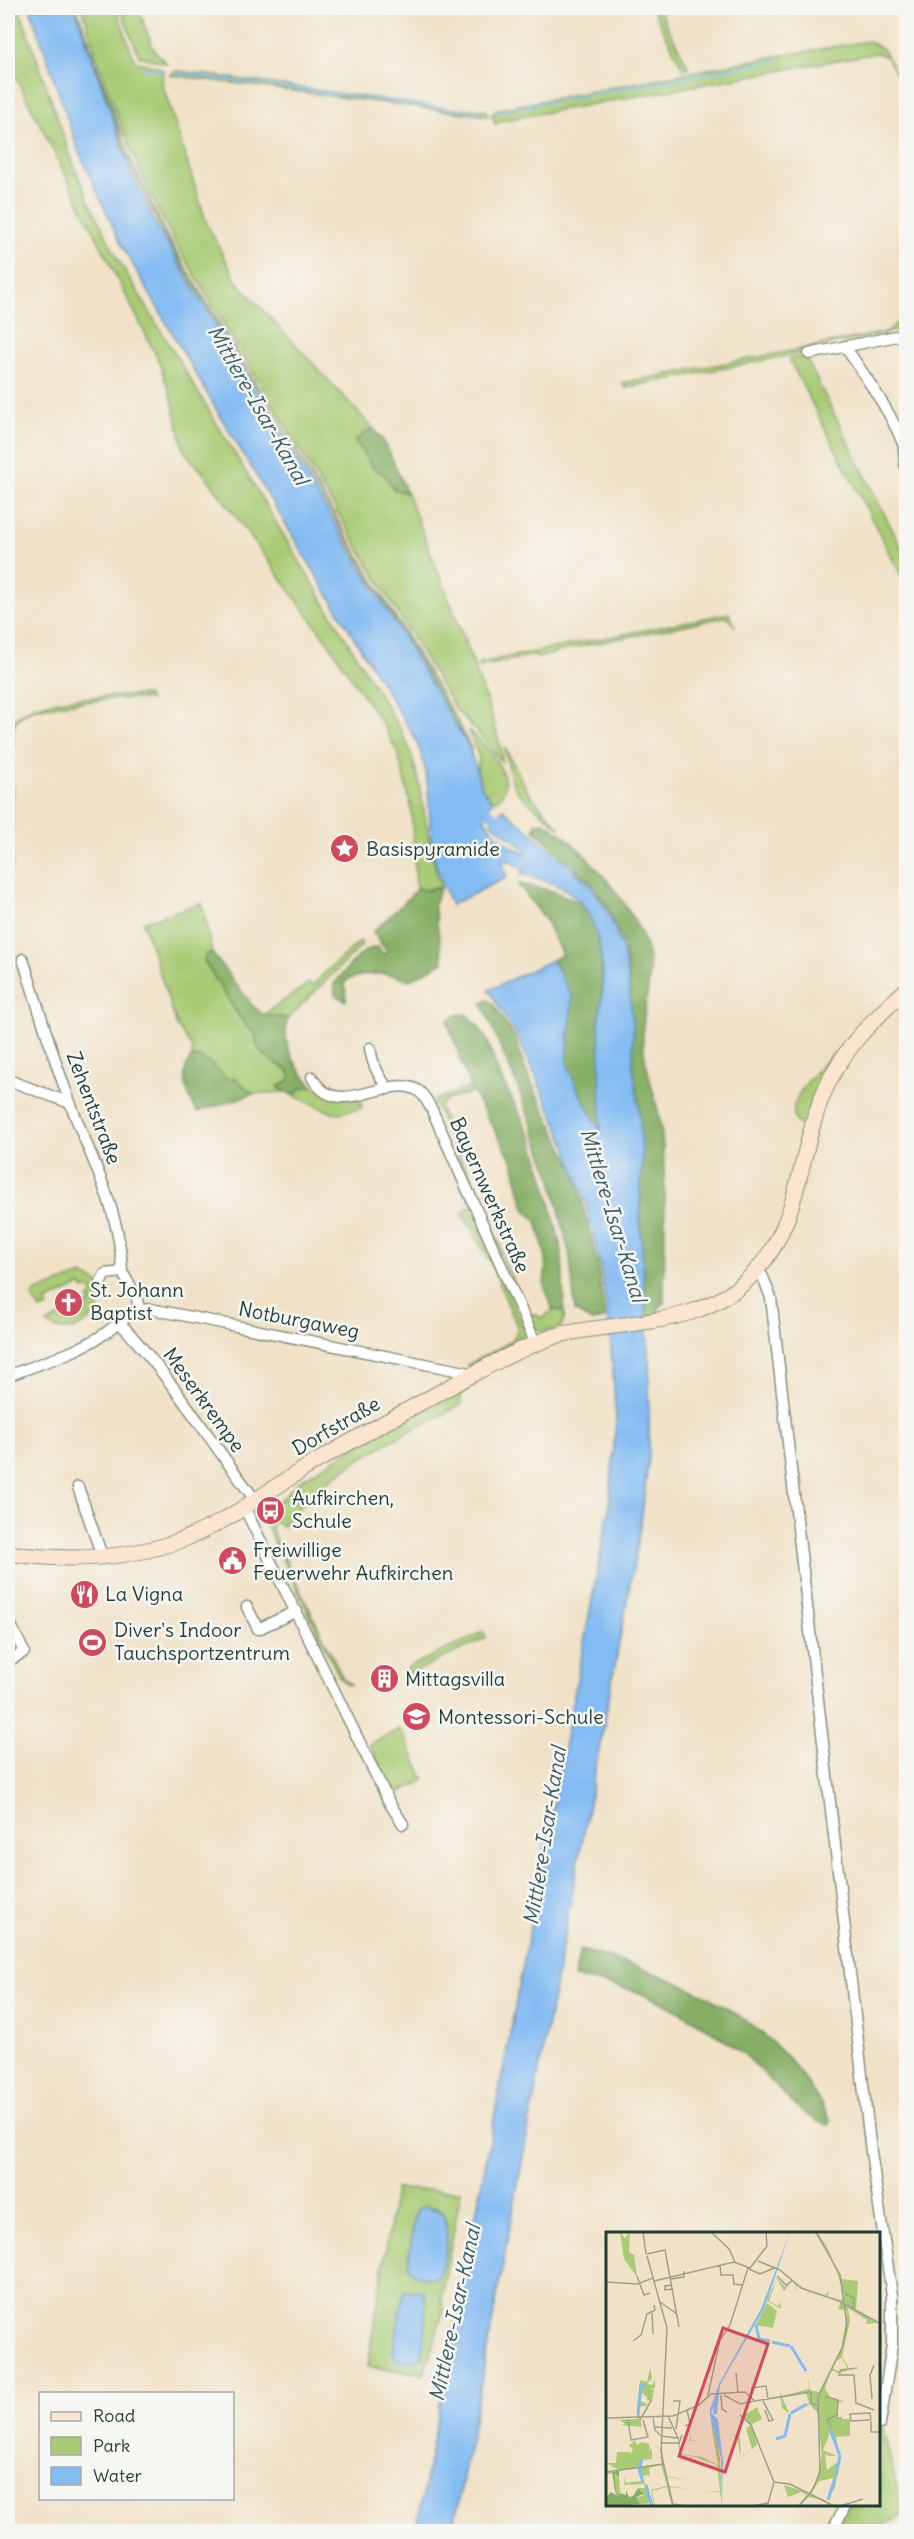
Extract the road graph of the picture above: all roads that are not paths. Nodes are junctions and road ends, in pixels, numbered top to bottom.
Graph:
1 (906, 334) edge
2 (846, 346) junction
3 (809, 354) dead end
4 (906, 452) edge
5 (906, 468) edge
6 (23, 959) dead end
7 (906, 990) edge
8 (370, 1048) dead end
9 (312, 1077) dead end
10 (8, 1080) edge
11 (388, 1089) junction
12 (70, 1103) junction
13 (757, 1270) junction
14 (122, 1272) junction
15 (101, 1281) dead end
16 (139, 1309) junction
17 (119, 1322) junction
18 (536, 1344) junction
19 (475, 1374) junction
20 (8, 1376) edge
21 (78, 1487) dead end
22 (251, 1505) junction
23 (8, 1553) edge
24 (102, 1556) junction
25 (247, 1607) dead end
26 (297, 1611) junction
27 (8, 1618) edge
28 (8, 1661) edge
29 (403, 1824) dead end
30 (881, 2412) edge
31 (845, 2506) edge
32 (832, 2532) edge

1 - 2 street
2 - 3 street
2 - 4 street
4 - 5 street
6 - 12 street, Zehentstraße
7 - 13 street, Dorfstraße
8 - 11 street
9 - 11 street, Bayernwerkstraße
10 - 12 street
11 - 18 street, Bayernwerkstraße
12 - 14 street, Zehentstraße
13 - 18 street, Dorfstraße
13 - 30 street
14 - 15 street
14 - 16 street
16 - 17 street
16 - 19 street, Notburgaweg
17 - 20 street
17 - 22 street, Meserkrempe
18 - 19 street, Dorfstraße
19 - 22 street, Dorfstraße
21 - 24 street
22 - 24 street, Dorfstraße
22 - 26 street, Meserkrempe
23 - 24 street, Dorfstraße
25 - 26 street
26 - 29 street, Meserkrempe
27 - 28 street
31 - 32 street

